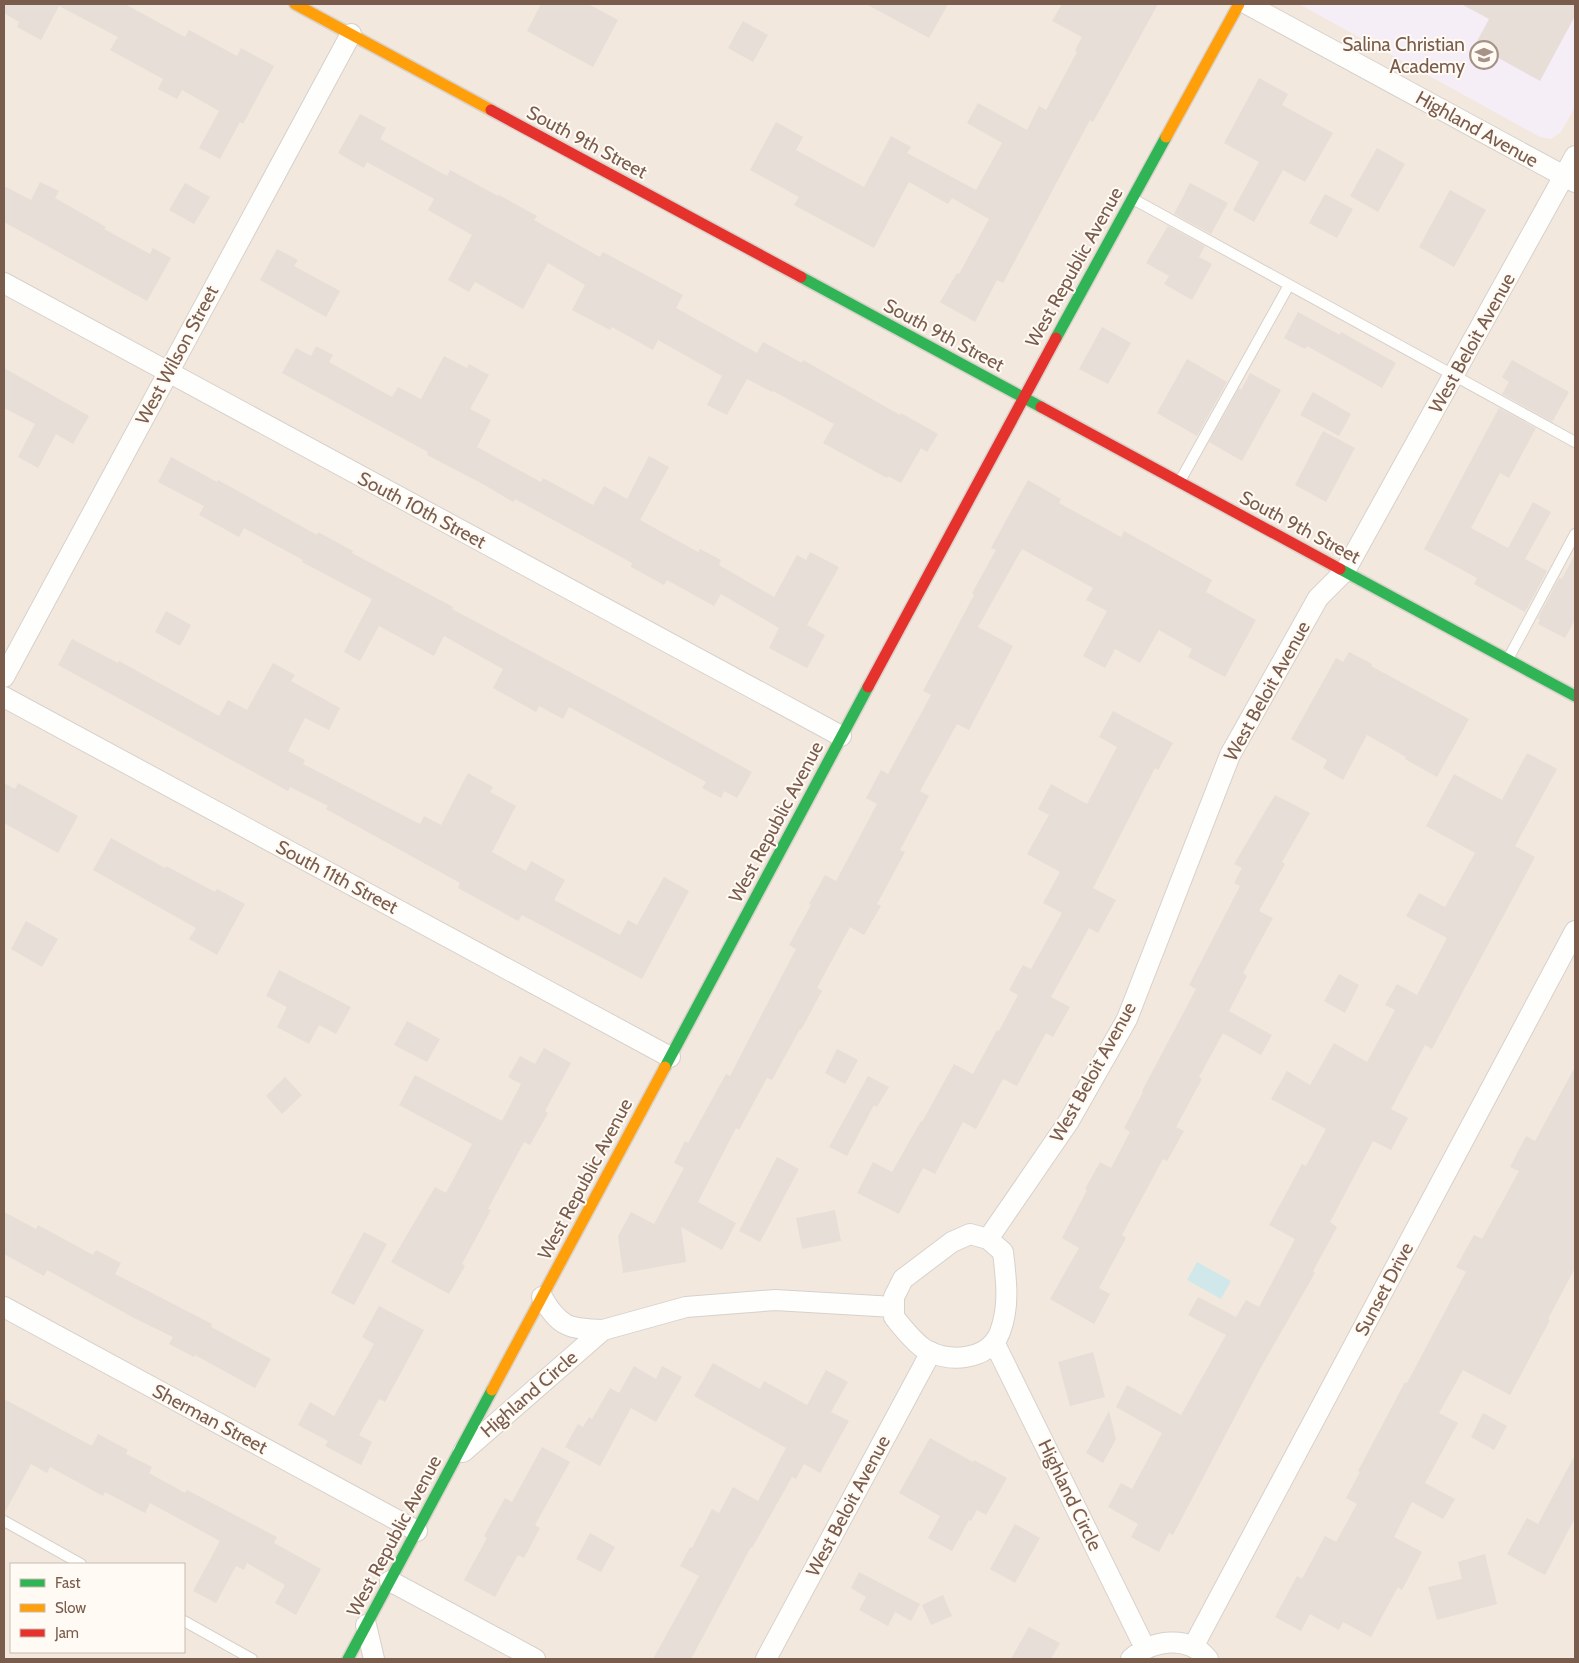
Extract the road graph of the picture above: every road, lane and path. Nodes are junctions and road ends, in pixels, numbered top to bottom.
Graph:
1 (295, 4) edge
2 (1239, 4) edge
3 (1247, 4) edge
4 (351, 34) junction
5 (1575, 156) edge
6 (1570, 179) edge
7 (1132, 199) junction
8 (4, 283) edge
9 (1289, 285) junction
10 (168, 372) junction
11 (1454, 375) junction
12 (1022, 397) junction
13 (1575, 442) edge
14 (1180, 482) junction
15 (1575, 534) edge
16 (1345, 572) junction
17 (1507, 659) junction
18 (4, 676) edge
19 (4, 696) edge
20 (1575, 696) edge
21 (841, 736) junction
22 (1575, 931) edge
23 (670, 1057) junction
24 (988, 1239) junction
25 (542, 1296) junction
26 (4, 1307) edge
27 (894, 1307) junction
28 (603, 1330) junction
29 (994, 1342) junction
30 (931, 1352) junction
31 (455, 1459) junction
32 (4, 1521) edge
33 (417, 1531) junction
34 (79, 1563) edge
35 (390, 1581) junction
36 (185, 1623) edge
37 (366, 1625) junction
38 (1200, 1653) edge
39 (1138, 1654) edge
40 (252, 1659) edge
41 (348, 1659) edge
42 (374, 1659) edge
43 (535, 1659) edge
44 (766, 1659) edge

1 - 4 street, South 9th Street
2 - 7 street, West Republic Avenue
3 - 6 street, Highland Avenue
4 - 10 street, West Wilson Street
4 - 12 street, South 9th Street
5 - 6 street, West Beloit Avenue
6 - 11 street, West Beloit Avenue
7 - 9 lane
7 - 12 street, West Republic Avenue
8 - 10 street, South 10th Street
9 - 11 lane
9 - 14 lane
10 - 18 street, West Wilson Street
10 - 21 street, South 10th Street
11 - 13 lane
11 - 16 street, West Beloit Avenue
12 - 14 street, South 9th Street
12 - 21 street, West Republic Avenue
14 - 16 street, South 9th Street
15 - 17 lane
16 - 17 street, South 9th Street
16 - 24 street, West Beloit Avenue
17 - 20 street, South 9th Street
19 - 23 street, South 11th Street
21 - 23 street, West Republic Avenue
22 - 38 street, Sunset Drive
23 - 25 street, West Republic Avenue
24 - 27 street
24 - 29 street
25 - 28 street, Highland Circle
25 - 31 street, West Republic Avenue
26 - 33 street, Sherman Street
27 - 28 street, Highland Circle
27 - 30 street
28 - 31 street, Highland Circle
29 - 30 street
29 - 39 street, Highland Circle
30 - 44 street, West Beloit Avenue
31 - 33 street, West Republic Avenue
32 - 34 lane
33 - 35 street, West Republic Avenue
35 - 37 street, West Republic Avenue
35 - 43 street
36 - 40 lane
37 - 41 street, West Republic Avenue
37 - 42 street
38 - 39 street

